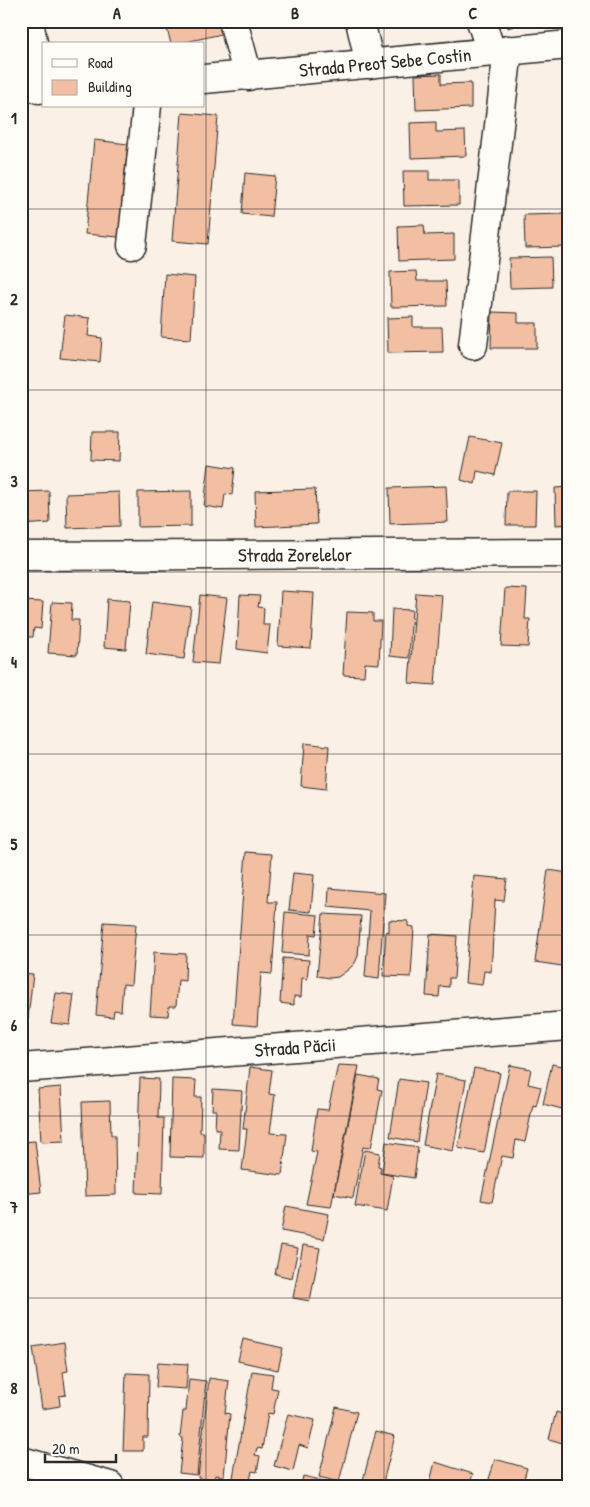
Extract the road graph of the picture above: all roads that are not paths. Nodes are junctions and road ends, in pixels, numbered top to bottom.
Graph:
1 (29, 21) edge
2 (233, 21) edge
3 (360, 21) edge
4 (481, 21) edge
5 (569, 45) edge
6 (499, 51) junction
7 (370, 64) junction
8 (248, 76) junction
9 (205, 78) edge
10 (35, 89) edge
11 (147, 108) edge
12 (132, 245) dead end
13 (473, 345) dead end
14 (569, 553) edge
15 (21, 556) edge
16 (569, 1026) edge
17 (21, 1068) edge
18 (21, 1461) edge
19 (110, 1486) edge

1 - 10 street
2 - 8 street
3 - 7 street
4 - 6 street
5 - 6 street, Strada Preot Sebe Costin
6 - 7 street, Strada Preot Sebe Costin
6 - 13 street
7 - 8 street, Strada Preot Sebe Costin
8 - 9 street, Strada Preot Sebe Costin
11 - 12 street
14 - 15 street, Strada Zorelelor
16 - 17 street, Strada Păcii
18 - 19 street

